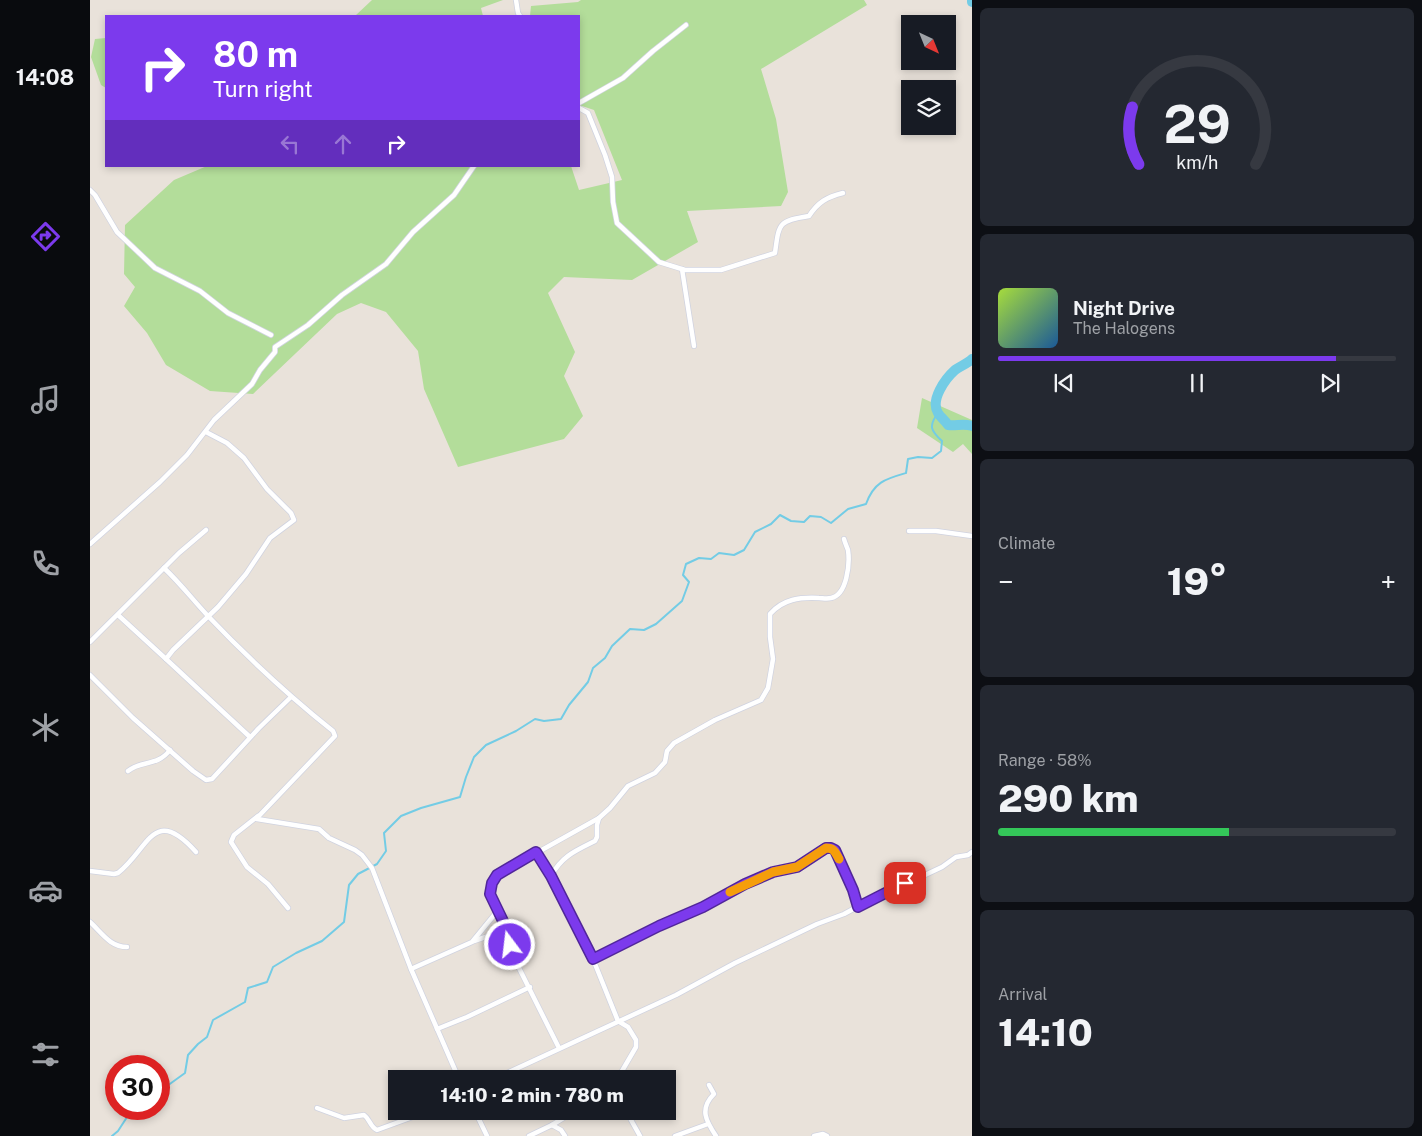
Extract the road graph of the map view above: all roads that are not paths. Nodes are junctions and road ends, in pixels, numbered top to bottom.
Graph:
1 (516, 0) edge
2 (519, 15) edge
3 (686, 25) dead end
4 (580, 102) edge
5 (580, 109) edge
6 (473, 167) edge
7 (90, 190) edge
8 (843, 193) dead end
9 (682, 269) junction
10 (271, 335) dead end
11 (694, 346) dead end
12 (206, 432) junction
13 (206, 530) dead end
14 (909, 531) dead end
15 (972, 536) edge
16 (844, 539) dead end
17 (90, 544) edge
18 (164, 568) junction
19 (118, 615) junction
20 (208, 616) junction
21 (90, 642) edge
22 (166, 659) junction
23 (90, 675) edge
24 (291, 697) junction
25 (250, 737) junction
26 (170, 750) junction
27 (128, 771) dead end
28 (599, 818) junction
29 (256, 819) junction
30 (196, 852) dead end
31 (536, 852) junction
32 (972, 852) edge
33 (90, 870) edge
34 (551, 876) junction
35 (858, 907) junction
36 (288, 908) dead end
37 (497, 909) junction
38 (90, 922) edge
39 (506, 930) junction
40 (472, 942) junction
41 (127, 947) dead end
42 (593, 959) junction
43 (411, 969) junction
44 (530, 987) junction
45 (618, 1021) junction
46 (436, 1029) junction
47 (559, 1048) junction
48 (455, 1070) edge
49 (513, 1070) edge
50 (623, 1070) edge
51 (710, 1085) dead end
52 (317, 1108) dead end
53 (404, 1120) edge
54 (479, 1120) edge
55 (560, 1120) edge
56 (631, 1120) edge
57 (708, 1124) junction
58 (552, 1125) junction
59 (487, 1136) edge
60 (529, 1136) edge
61 (565, 1136) edge
62 (640, 1136) edge
63 (675, 1136) edge
64 (716, 1136) edge
65 (814, 1136) edge
66 (827, 1136) edge

1 - 2 street
3 - 4 street
5 - 9 street
6 - 12 street
7 - 10 street
8 - 9 street
9 - 11 street
12 - 17 street
12 - 20 street
13 - 18 street
14 - 15 street
16 - 28 street
18 - 19 street
18 - 20 street
19 - 21 street
19 - 22 street
20 - 22 street
20 - 24 street
22 - 25 street
23 - 26 street
24 - 25 street
24 - 29 street
25 - 26 street
26 - 27 street
28 - 31 street
28 - 34 street
29 - 36 street
29 - 43 street
30 - 33 street
31 - 34 street
31 - 37 street
32 - 35 street
34 - 42 street
35 - 42 street
35 - 45 street
37 - 39 street
37 - 40 street
38 - 41 street
39 - 40 street
39 - 44 street
40 - 43 street
42 - 45 street
43 - 46 street
44 - 46 street
44 - 47 street
45 - 47 street
45 - 50 street
46 - 48 street
47 - 49 street
51 - 57 street
52 - 53 street
54 - 59 street
55 - 58 street
56 - 62 street
57 - 63 street
57 - 64 street
58 - 60 street
58 - 61 street
65 - 66 street

